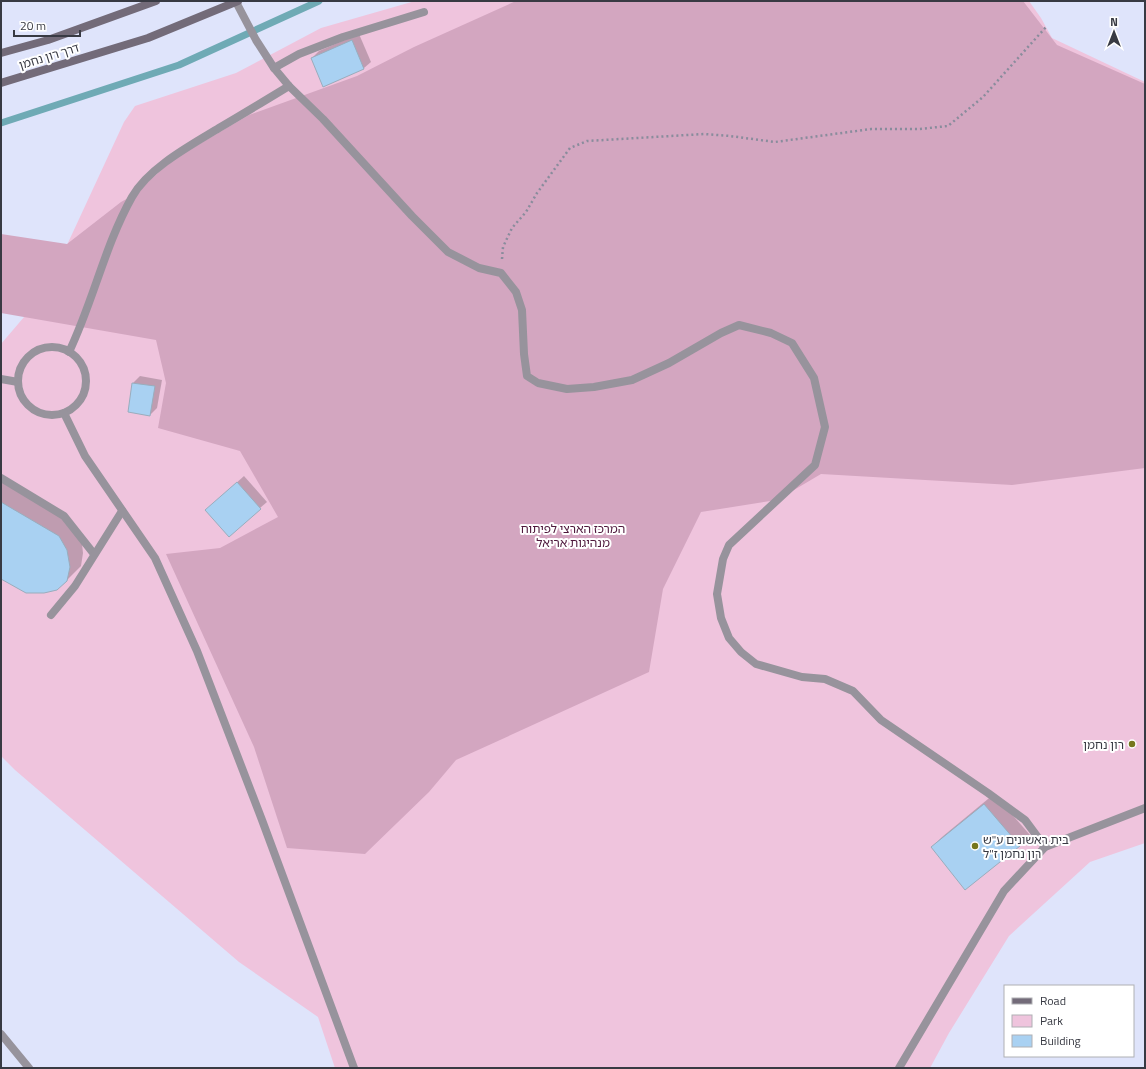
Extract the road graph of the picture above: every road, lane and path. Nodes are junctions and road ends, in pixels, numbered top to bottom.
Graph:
1 (156, 1) edge
2 (237, 2) edge
3 (424, 12) dead end
4 (1046, 27) dead end
5 (1, 53) edge
6 (274, 68) junction
7 (1, 83) edge
8 (289, 86) junction
9 (501, 273) junction
10 (70, 352) junction
11 (1, 379) edge
12 (18, 382) junction
13 (64, 412) junction
14 (1, 478) edge
15 (122, 511) junction
16 (94, 554) junction
17 (51, 615) dead end
18 (1145, 808) edge
19 (1044, 847) junction
20 (1, 1034) edge
21 (29, 1068) edge
22 (354, 1068) edge
23 (899, 1068) edge

1 - 5 main road, דרך רון נחמן
2 - 6 street
2 - 7 main road, דרך רון נחמן
3 - 6 street
4 - 9 path
6 - 8 street
8 - 9 street
8 - 10 street
9 - 19 street
10 - 12 street
10 - 13 street
11 - 12 street
12 - 13 street
13 - 15 street
14 - 16 street
15 - 16 street
15 - 22 street
16 - 17 street
18 - 19 street
19 - 23 street
20 - 21 street

